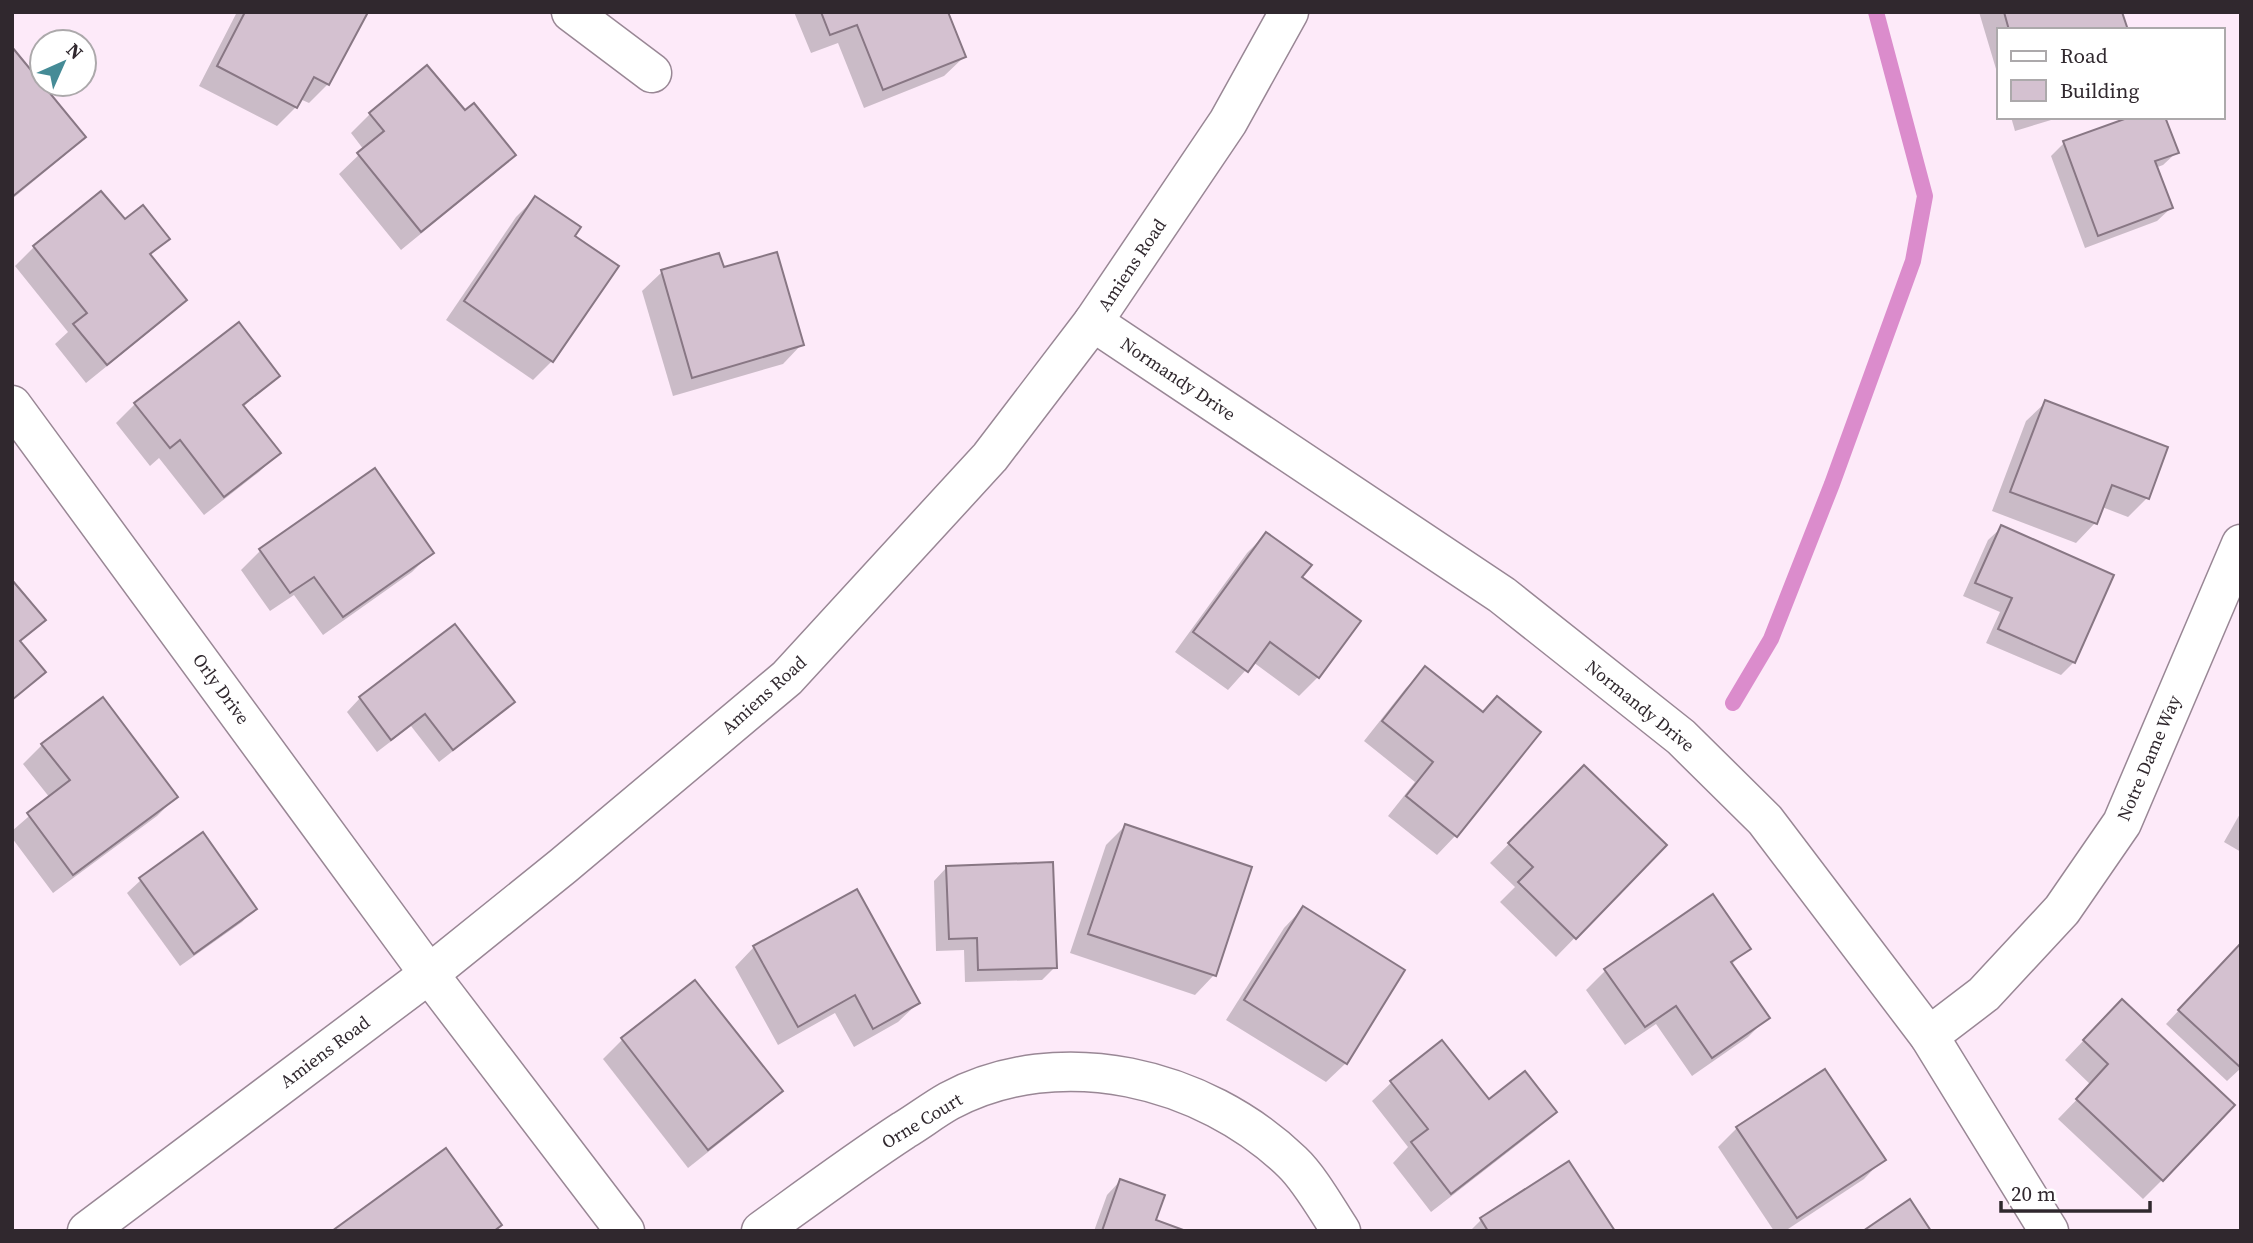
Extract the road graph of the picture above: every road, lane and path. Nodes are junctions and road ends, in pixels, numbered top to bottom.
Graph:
1 (571, 12) edge
2 (1289, 12) edge
3 (652, 73) dead end
4 (1093, 322) junction
5 (12, 405) edge
6 (2241, 544) edge
7 (429, 974) junction
8 (1929, 1036) junction
9 (87, 1231) edge
10 (625, 1231) edge
11 (761, 1231) edge
12 (1342, 1231) edge
13 (2049, 1231) edge

1 - 3 street
2 - 4 street, Amiens Road
4 - 7 street, Amiens Road
4 - 8 street, Normandy Drive
5 - 7 street, Orly Drive
6 - 8 street, Notre Dame Way
7 - 9 street, Amiens Road
7 - 10 street
8 - 13 street, Normandy Drive
11 - 12 street, Orne Court

